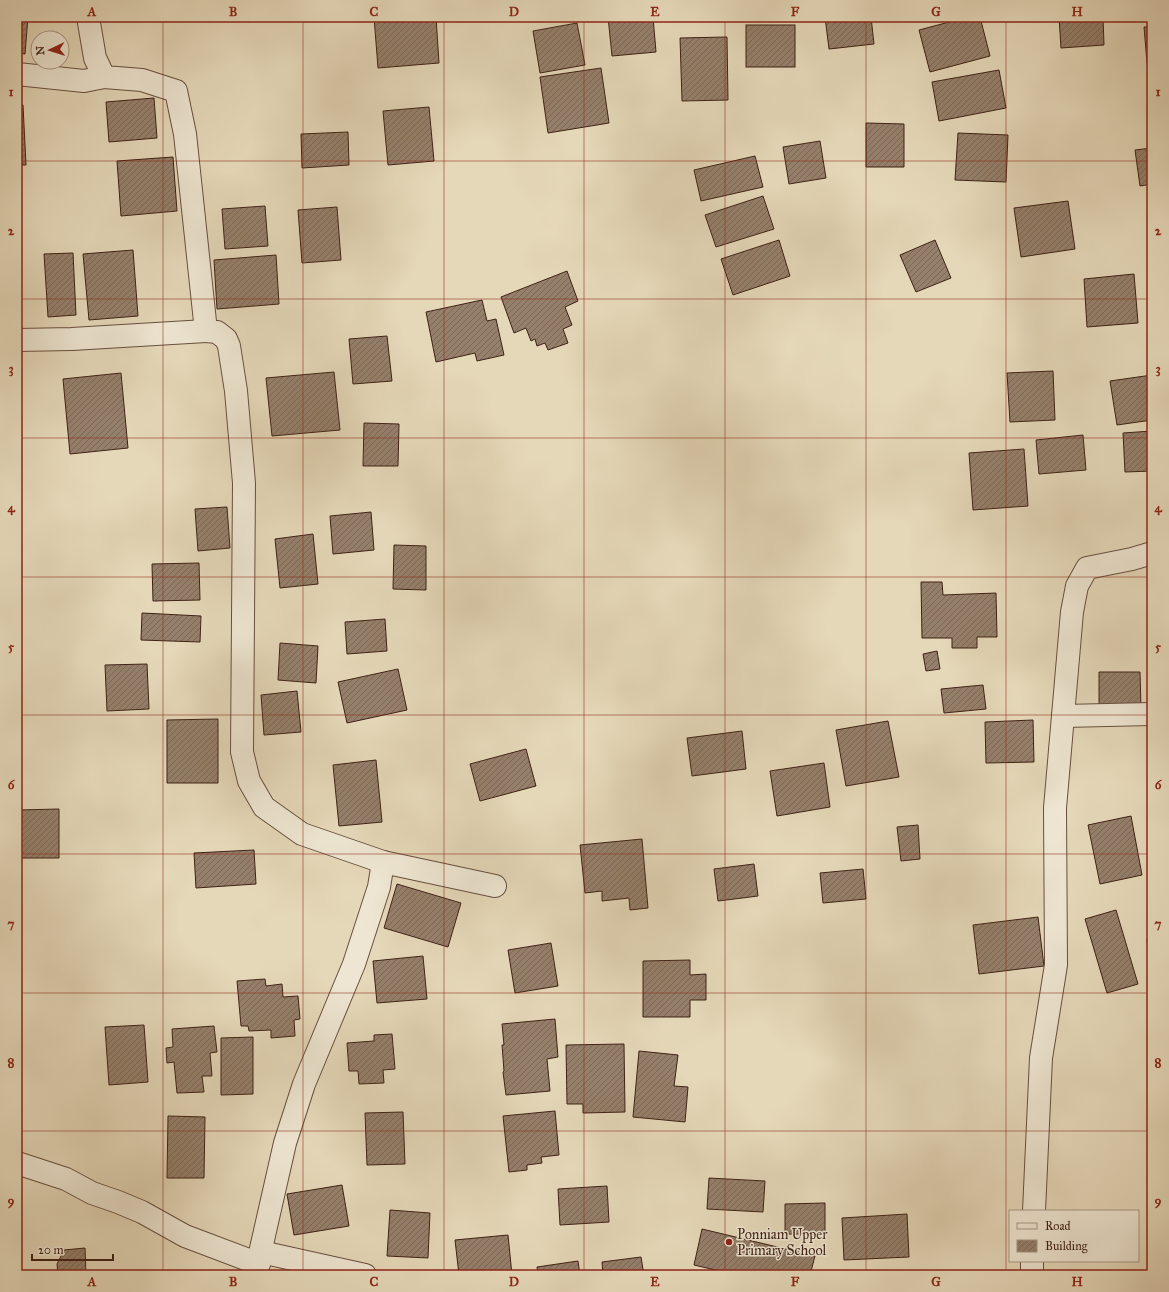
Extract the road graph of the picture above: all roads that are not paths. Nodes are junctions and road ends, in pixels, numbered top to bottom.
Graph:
1 (88, 17) edge
2 (17, 74) edge
3 (104, 77) junction
4 (206, 331) junction
5 (17, 340) edge
6 (1152, 553) edge
7 (1152, 714) edge
8 (1063, 716) junction
9 (383, 862) junction
10 (495, 886) dead end
11 (17, 1163) edge
12 (1034, 1210) edge
13 (1032, 1262) edge
14 (258, 1264) edge
15 (365, 1275) edge
16 (1032, 1275) edge

1 - 3 street
2 - 3 street
3 - 4 street
4 - 5 street
4 - 9 street
6 - 8 street
7 - 8 street
8 - 12 street
9 - 10 street
9 - 14 street
11 - 14 street
13 - 16 street
14 - 15 street

